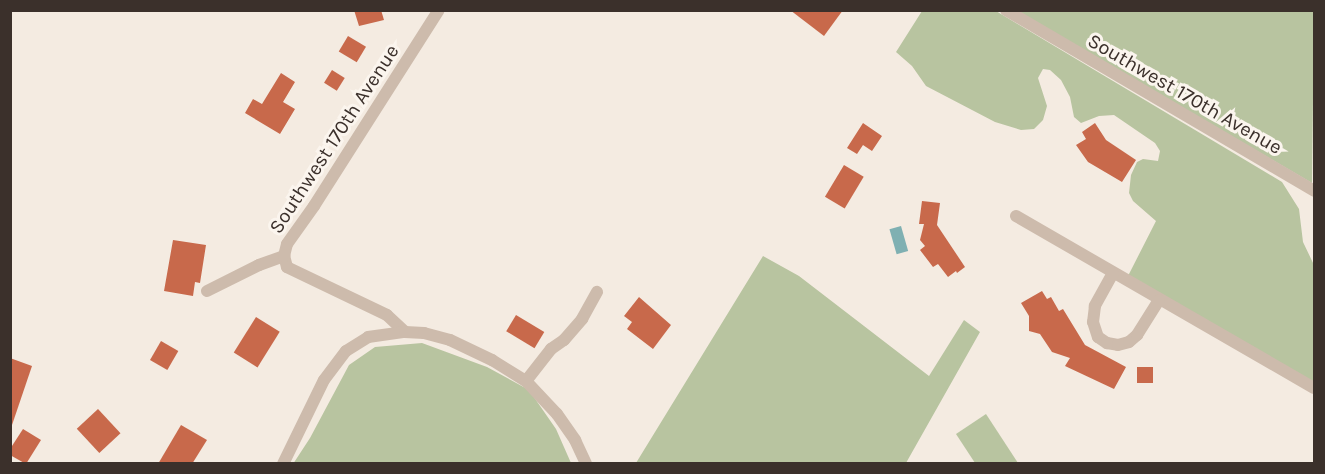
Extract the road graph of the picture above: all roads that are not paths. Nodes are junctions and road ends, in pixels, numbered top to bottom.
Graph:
1 (439, 10) edge
2 (1005, 10) edge
3 (1314, 191) edge
4 (1016, 216) dead end
5 (284, 256) junction
6 (1113, 273) junction
7 (207, 291) dead end
8 (597, 292) dead end
9 (1159, 300) junction
10 (405, 332) junction
11 (526, 381) junction
12 (1314, 388) edge
13 (283, 464) edge
14 (586, 464) edge

1 - 5 street, Southwest 170th Avenue
2 - 3 street, Southwest 170th Avenue
4 - 6 street
5 - 7 street
5 - 10 street, Southwest 170th Avenue
6 - 9 street
6 - 9 street
8 - 11 street
9 - 12 street
10 - 11 street
10 - 13 street
11 - 14 street

